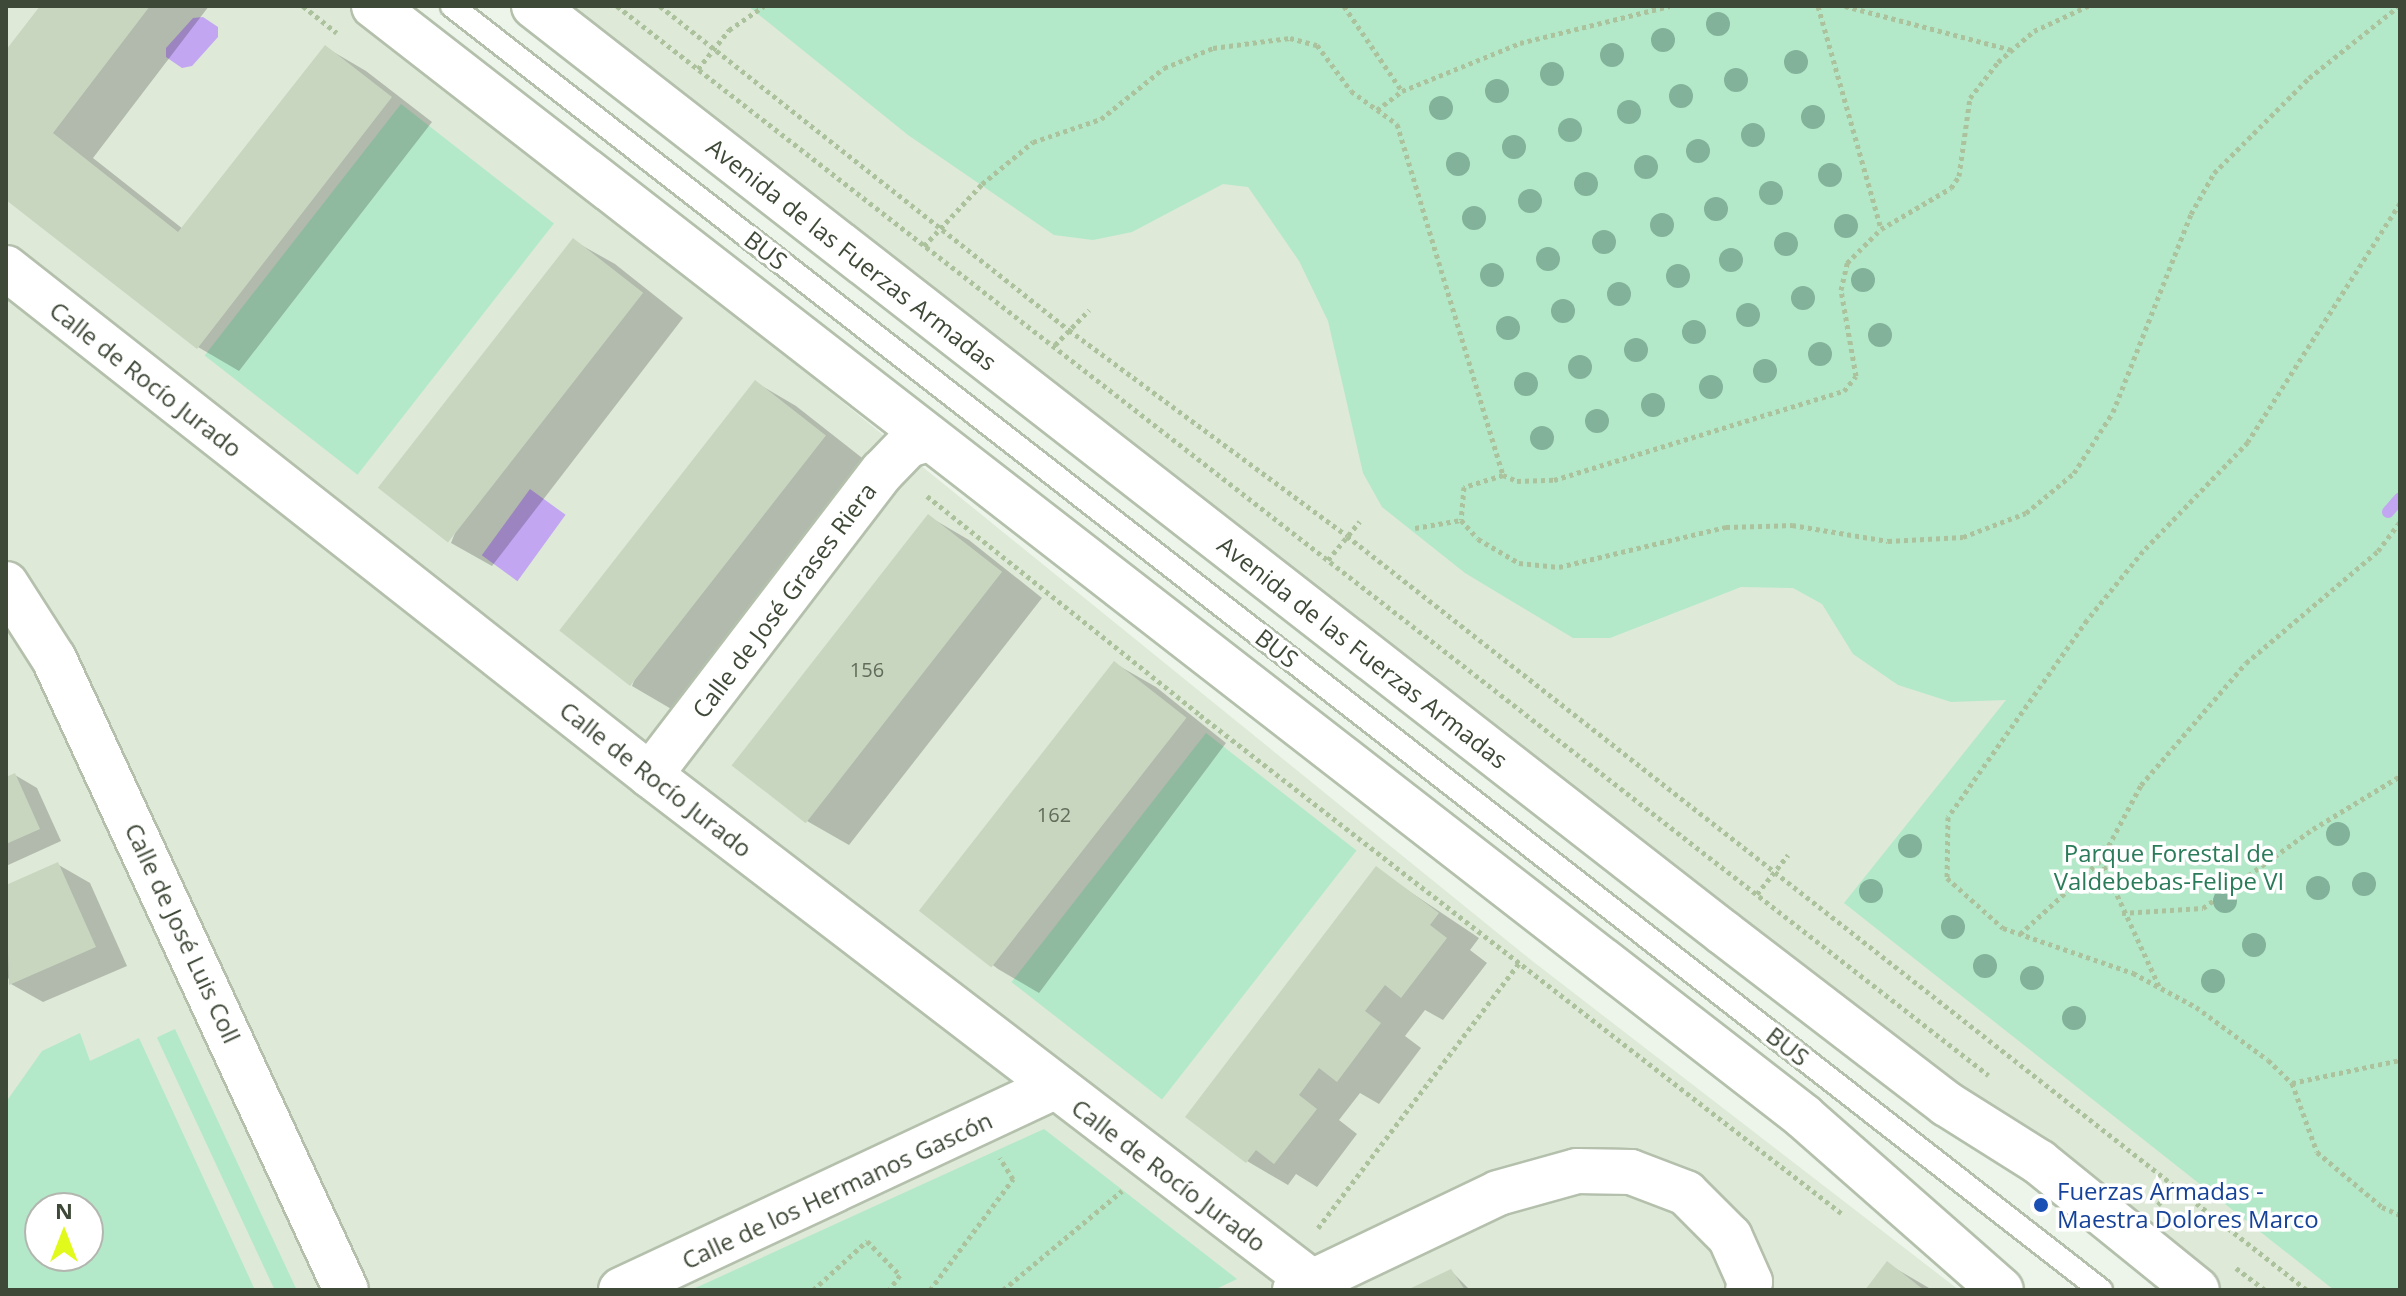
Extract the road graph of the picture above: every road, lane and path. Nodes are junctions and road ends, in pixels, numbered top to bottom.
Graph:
1 (374, 6) edge
2 (452, 6) edge
3 (534, 6) edge
4 (617, 6) edge
5 (660, 6) edge
6 (764, 6) edge
7 (1344, 6) edge
8 (1670, 6) edge
9 (1818, 6) edge
10 (1845, 6) edge
11 (2088, 6) edge
12 (2399, 6) edge
13 (712, 50) junction
14 (2012, 50) junction
15 (698, 69) junction
16 (1402, 91) junction
17 (1377, 110) junction
18 (2400, 203) edge
19 (940, 227) junction
20 (1881, 229) junction
21 (924, 246) junction
22 (6, 268) edge
23 (1089, 310) dead end
24 (1069, 330) junction
25 (1055, 345) junction
26 (929, 439) junction
27 (1503, 475) junction
28 (923, 492) dead end
29 (1461, 520) junction
30 (1360, 521) dead end
31 (2400, 522) edge
32 (1415, 528) dead end
33 (1347, 536) junction
34 (1328, 560) junction
35 (6, 584) edge
36 (650, 775) junction
37 (2400, 776) edge
38 (1788, 855) dead end
39 (2101, 860) junction
40 (1775, 871) junction
41 (1757, 894) junction
42 (2122, 913) junction
43 (2020, 934) junction
44 (1519, 963) junction
45 (2160, 987) junction
46 (2400, 1060) edge
47 (1995, 1079) dead end
48 (2292, 1083) junction
49 (1053, 1088) junction
50 (1151, 1162) junction
51 (1013, 1179) dead end
52 (2173, 1187) junction
53 (2145, 1196) dead end
54 (2157, 1206) junction
55 (1844, 1215) dead end
56 (2169, 1215) dead end
57 (2400, 1215) edge
58 (1315, 1232) dead end
59 (2229, 1262) dead end
60 (1304, 1286) edge
61 (346, 1290) edge
62 (621, 1290) edge
63 (813, 1290) edge
64 (889, 1290) edge
65 (930, 1290) edge
66 (1003, 1290) edge
67 (1748, 1290) edge
68 (2001, 1290) edge
69 (2101, 1290) edge
70 (2197, 1290) edge
71 (2265, 1290) edge
72 (2307, 1290) edge

1 - 26 street
2 - 69 lane, BUS
3 - 70 street, Avenida de las Fuerzas Armadas
4 - 15 path
5 - 13 path
6 - 13 path
7 - 16 path
8 - 16 path
9 - 20 path
10 - 14 path
11 - 14 path
12 - 29 path
13 - 15 path
13 - 19 path
14 - 20 path
15 - 21 path
16 - 17 path
17 - 19 path
17 - 27 path
18 - 43 path
19 - 21 path
19 - 24 path
20 - 27 path
21 - 25 path
22 - 36 street, Calle de Rocío Jurado
23 - 24 path
24 - 25 path
24 - 33 path
25 - 34 path
26 - 36 street, Calle de José Grases Riera
26 - 68 street
27 - 29 path
28 - 44 path
29 - 32 path
30 - 33 path
31 - 39 path
33 - 34 path
33 - 40 path
34 - 41 path
35 - 61 street, Calle de José Luis Coll
36 - 49 street, Calle de Rocío Jurado
37 - 42 path
38 - 40 path
39 - 42 path
39 - 43 path
40 - 41 path
40 - 52 path
41 - 47 path
42 - 45 path
43 - 45 path
44 - 55 path
44 - 58 path
45 - 48 path
46 - 48 path
48 - 57 path
49 - 50 street, Calle de Rocío Jurado
49 - 62 street, Calle de los Hermanos Gascón
50 - 60 street, Calle de Rocío Jurado
50 - 66 path
51 - 65 path
52 - 54 path
52 - 72 path
53 - 54 path
54 - 56 path
59 - 71 path
60 - 67 street
63 - 64 path

